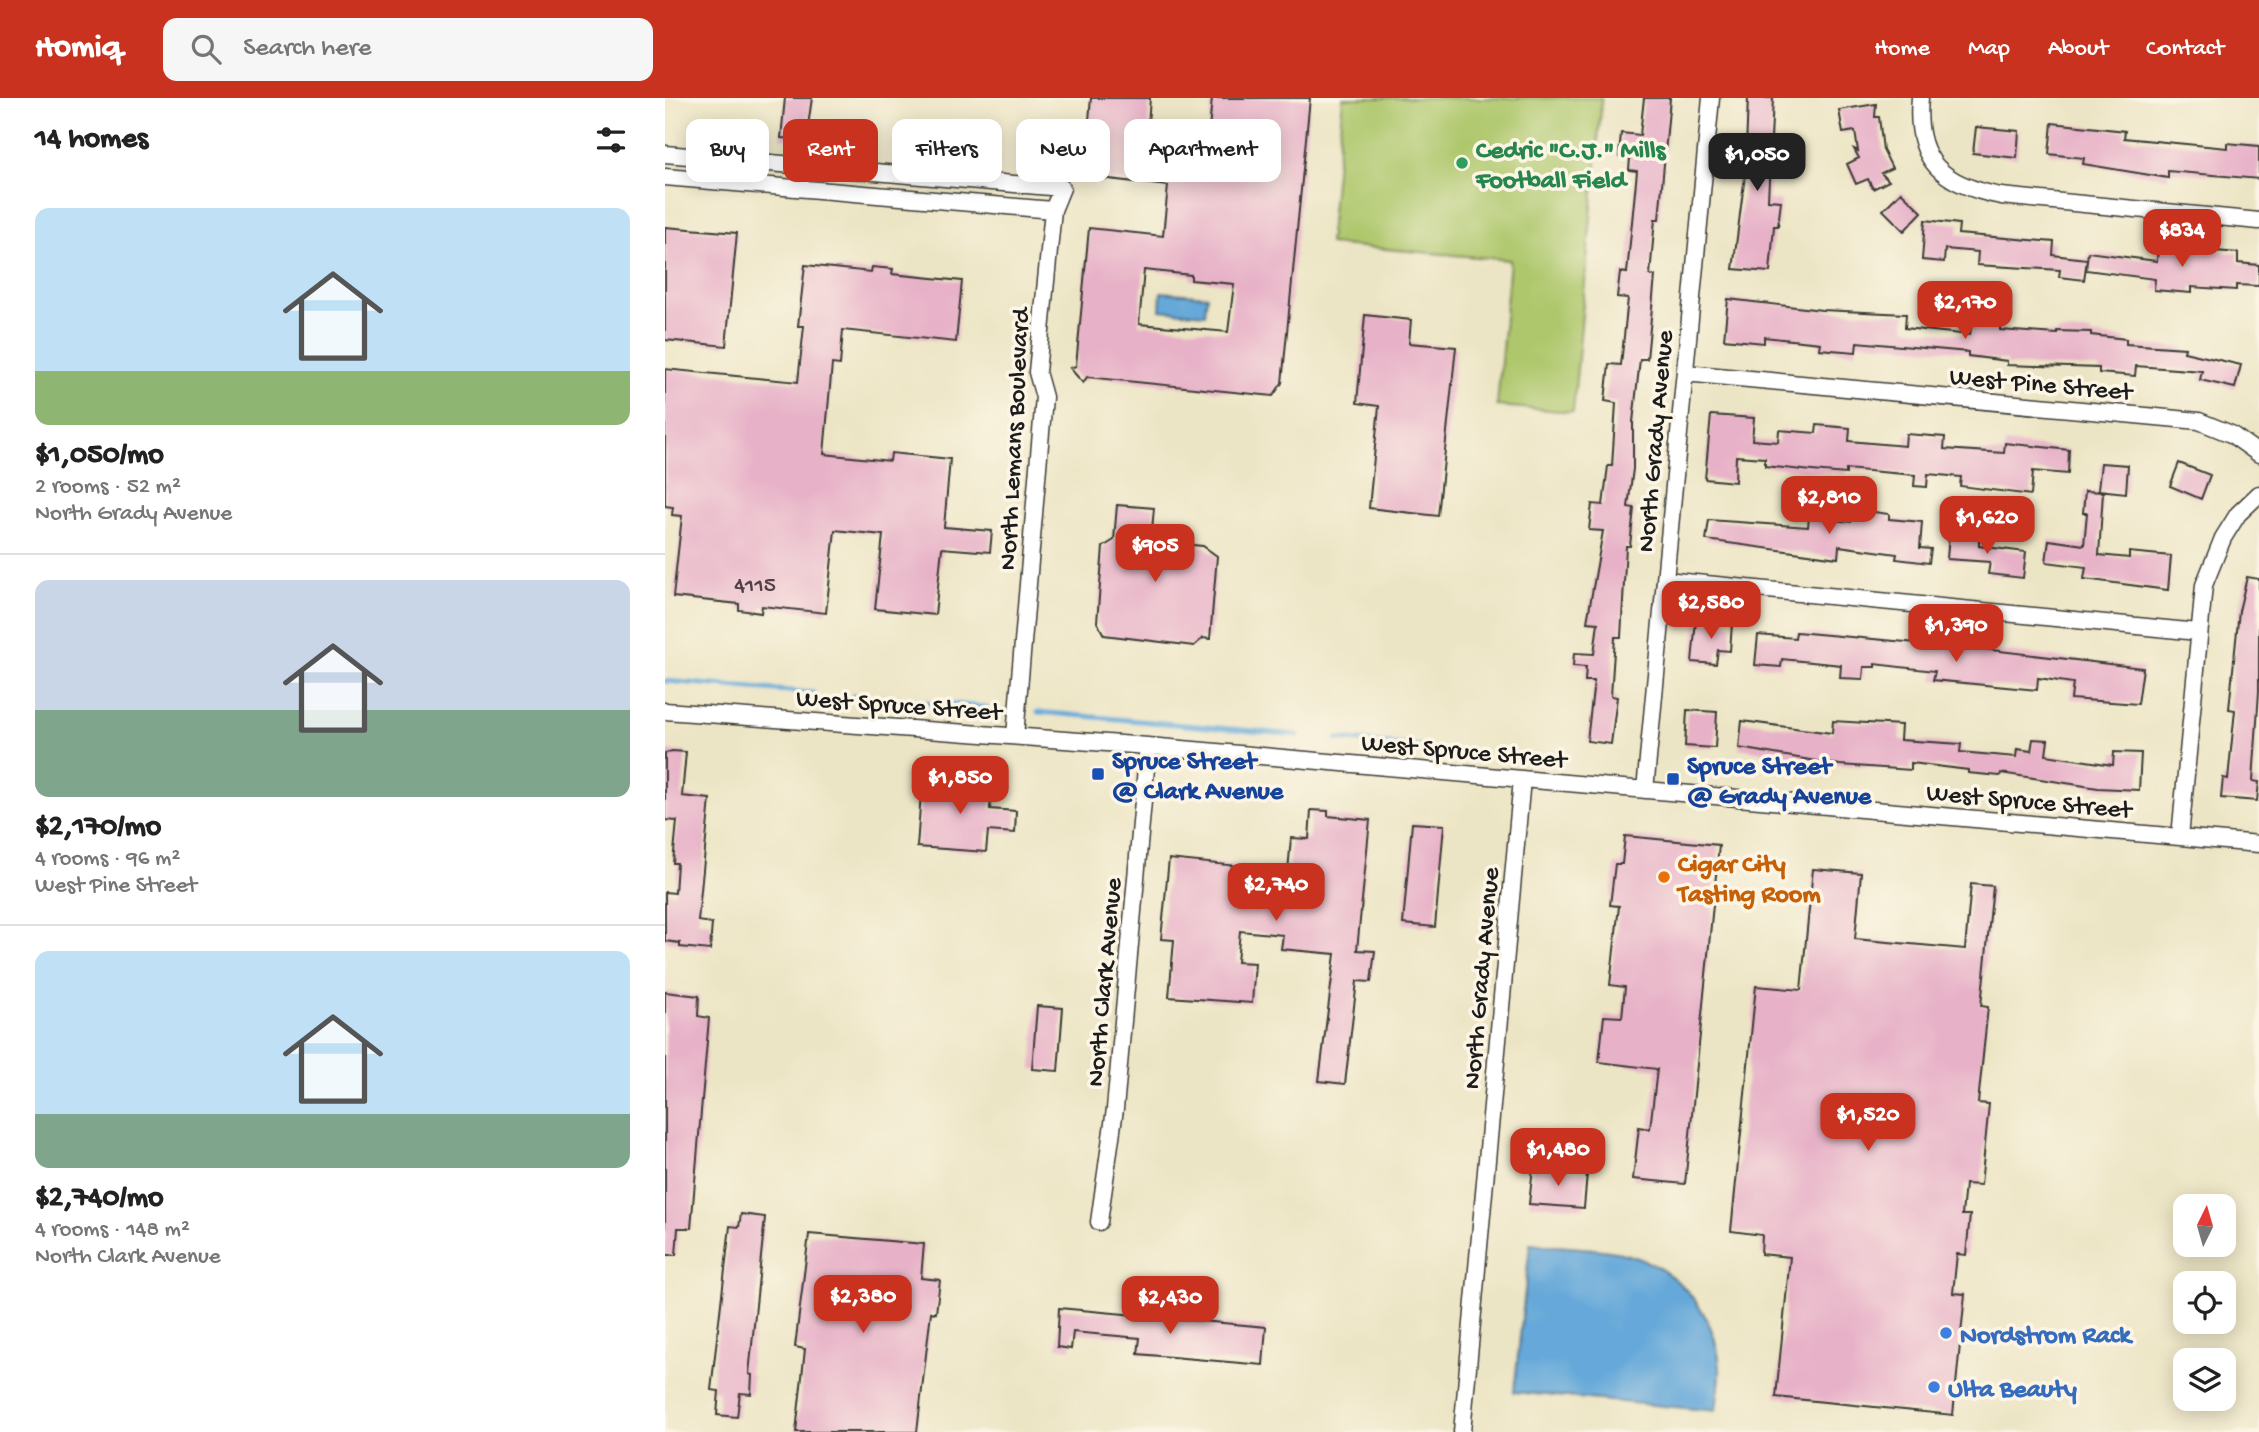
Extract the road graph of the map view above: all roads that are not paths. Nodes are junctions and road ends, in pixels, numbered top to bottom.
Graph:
1 (1711, 98) edge
2 (1920, 98) edge
3 (665, 154) edge
4 (686, 156) edge
5 (769, 163) edge
6 (892, 174) edge
7 (665, 177) edge
8 (686, 179) edge
9 (722, 182) edge
10 (926, 182) edge
11 (988, 182) edge
12 (924, 199) junction
13 (1053, 210) junction
14 (2259, 221) edge
15 (1685, 373) junction
16 (2259, 454) edge
17 (2259, 494) edge
18 (1665, 580) junction
19 (2198, 632) junction
20 (665, 710) edge
21 (1016, 736) junction
22 (1148, 746) junction
23 (1522, 779) junction
24 (1645, 790) junction
25 (2180, 837) junction
26 (2259, 844) edge
27 (1099, 1222) dead end
28 (1462, 1432) edge

1 - 15 street, North Grady Avenue
2 - 14 street
3 - 4 street
5 - 6 street
7 - 8 street
9 - 12 street
10 - 12 street
11 - 13 street, North Lemans Boulevard
12 - 13 street
13 - 21 street, North Lemans Boulevard
15 - 16 street, West Pine Street
15 - 18 street, North Grady Avenue
17 - 19 street
18 - 19 street
18 - 24 street, North Grady Avenue
19 - 25 street
20 - 21 street, West Spruce Street
21 - 22 street, West Spruce Street
22 - 23 street, West Spruce Street
22 - 27 street, North Clark Avenue
23 - 24 street, West Spruce Street
23 - 28 street, North Grady Avenue
24 - 25 street, West Spruce Street
25 - 26 street, West Spruce Street

